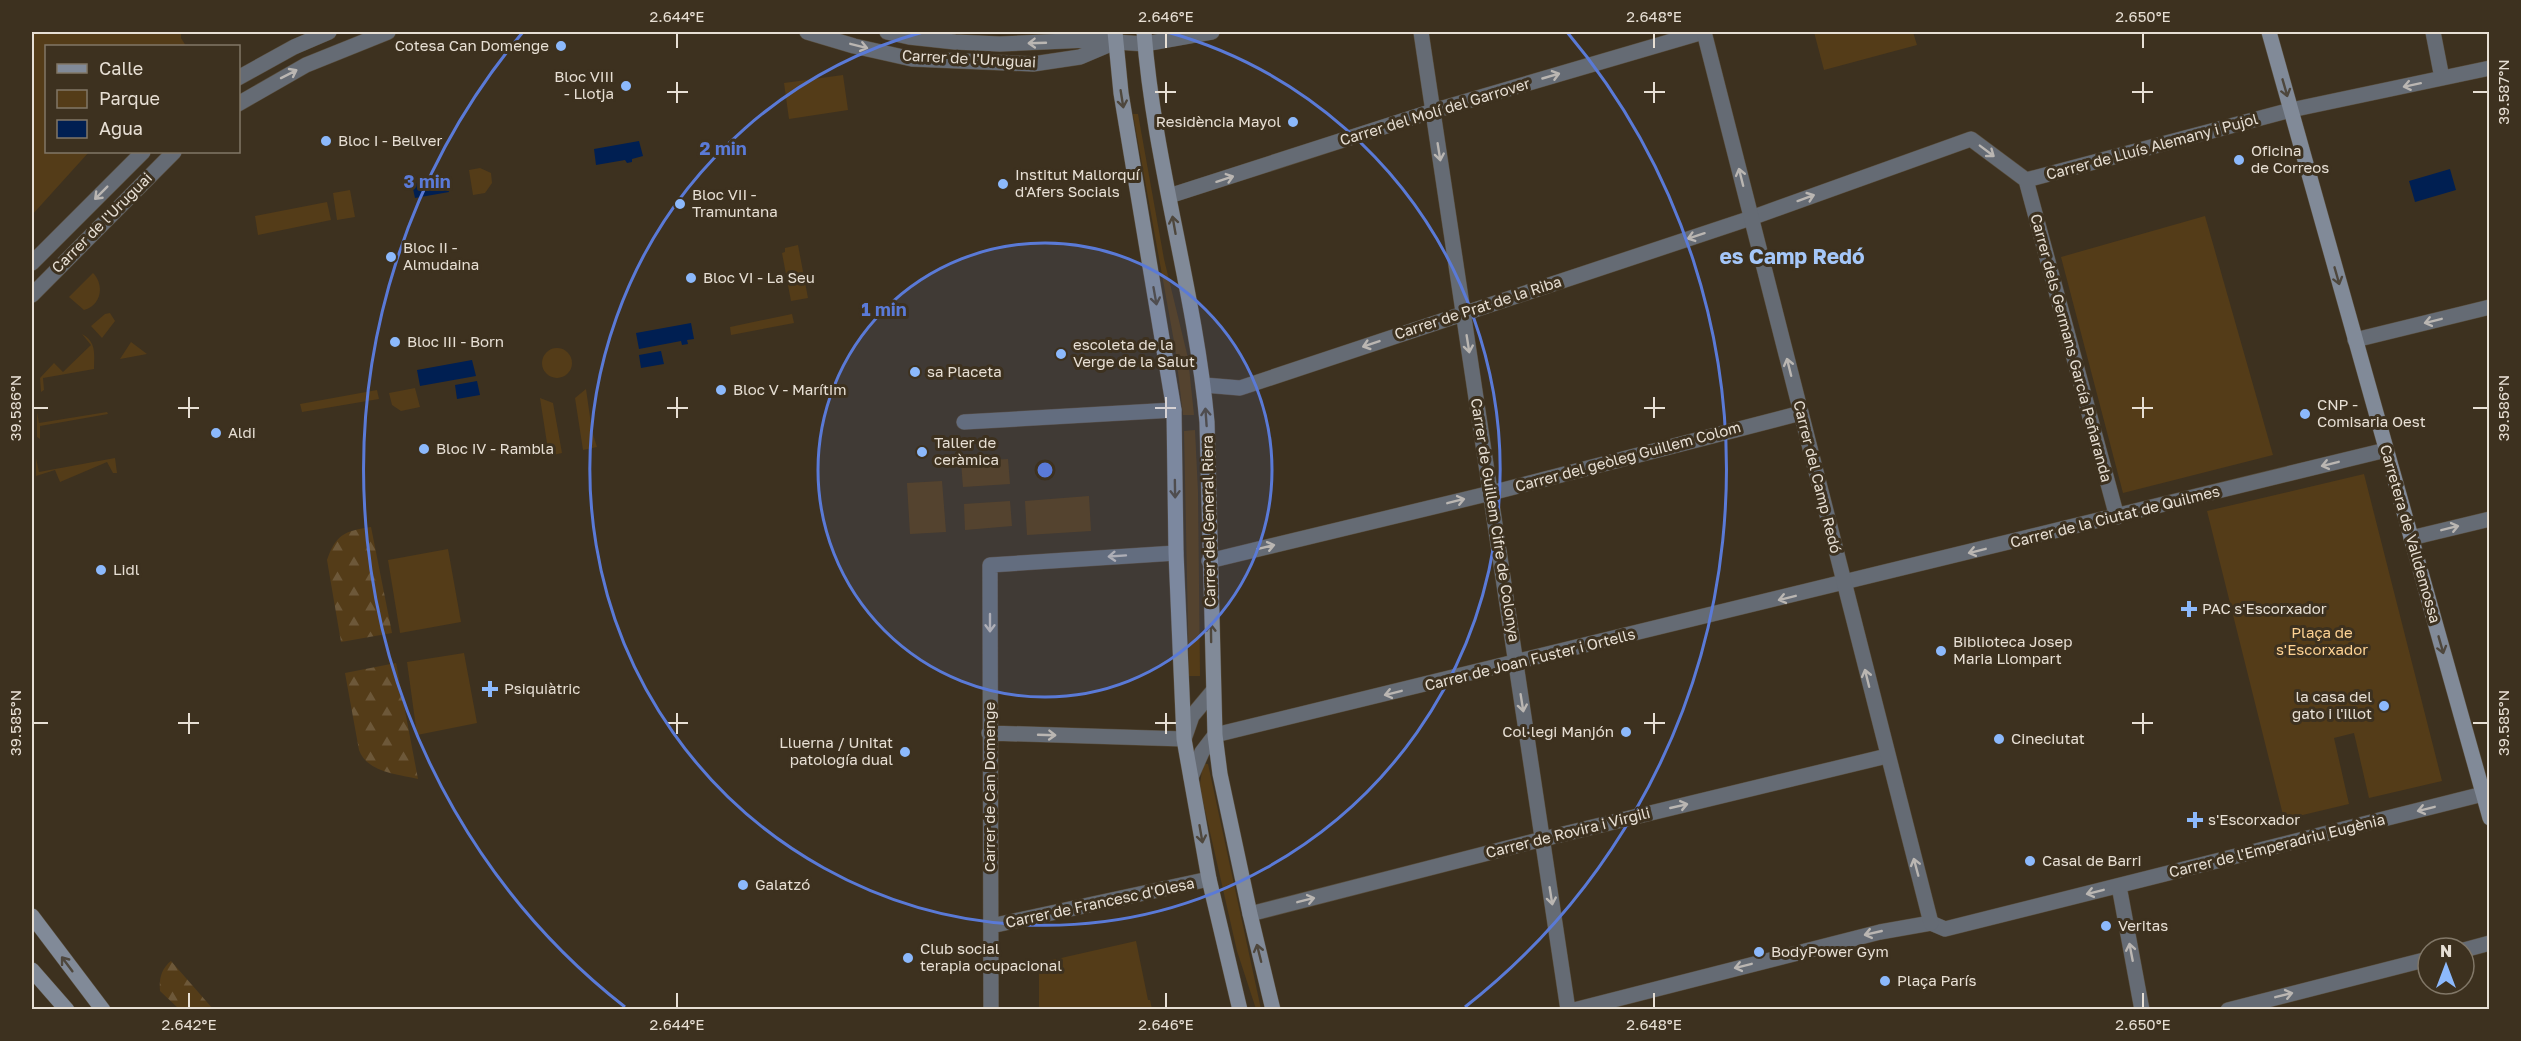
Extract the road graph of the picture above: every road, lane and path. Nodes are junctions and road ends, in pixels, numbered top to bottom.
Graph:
1 (328, 32) edge
2 (388, 32) edge
3 (807, 32) edge
4 (887, 32) edge
5 (1212, 32) edge
6 (1421, 32) edge
7 (1703, 32) edge
8 (2269, 32) edge
9 (2433, 32) edge
10 (1116, 37) edge
11 (1144, 38) edge
12 (2490, 68) edge
13 (240, 77) edge
14 (2442, 78) junction
15 (240, 103) edge
16 (2291, 110) junction
17 (1433, 111) junction
18 (141, 153) edge
19 (173, 153) edge
20 (2026, 180) junction
21 (1169, 196) junction
22 (1751, 218) junction
23 (32, 263) edge
24 (32, 295) edge
25 (2490, 307) edge
26 (1463, 313) junction
27 (2355, 340) junction
28 (1204, 385) junction
29 (1174, 410) junction
30 (1801, 413) junction
31 (964, 422) dead end
32 (2386, 450) junction
33 (1491, 493) junction
34 (2117, 517) junction
35 (2490, 519) edge
36 (2411, 538) junction
37 (1176, 553) junction
38 (1209, 561) junction
39 (1844, 584) junction
40 (1516, 663) junction
41 (1213, 691) junction
42 (989, 733) junction
43 (1215, 735) junction
44 (1184, 739) junction
45 (1887, 756) junction
46 (1191, 777) junction
47 (2484, 784) edge
48 (2490, 818) edge
49 (1543, 838) junction
50 (1209, 879) junction
51 (2119, 886) junction
52 (1250, 914) junction
53 (32, 916) edge
54 (1931, 923) junction
55 (991, 926) junction
56 (2416, 962) edge
57 (32, 970) edge
58 (67, 1010) edge
59 (103, 1010) edge
60 (991, 1010) edge
61 (1240, 1010) edge
62 (1273, 1010) edge
63 (1568, 1010) edge
64 (1574, 1010) edge
65 (2142, 1010) edge
66 (2228, 1010) edge

1 - 13 street
15 -> 2 street
3 -> 10 street, Carrer de l'Uruguai
10 -> 4 street, Carrer de l'Uruguai
5 - 11 street
6 - 17 street, Carrer de Guillem Cifre de Colonya
17 -> 7 street, Carrer del Molí del Garrover
22 -> 7 street, Carrer del Camp Redó
8 -> 16 main road, Carretera de Valldemossa
9 - 14 street
10 - 11 street
10 -> 29 main road
11 - 21 main road, Carrer del General Riera
12 - 14 street, Carrer de Lluís Alemany i Pujol
14 -> 16 street, Carrer de Lluís Alemany i Pujol
16 - 20 street, Carrer de Lluís Alemany i Pujol
16 -> 27 main road, Carretera de Valldemossa
21 -> 17 street, Carrer del Molí del Garrover
17 -> 26 street, Carrer de Guillem Cifre de Colonya
18 -> 23 street, Carrer de l'Uruguai
19 - 24 street, Carrer de l'Uruguai
22 -> 20 street, Carrer de Lluís Alemany i Pujol
20 - 34 street, Carrer dels Germans García Peñaranda
28 -> 21 main road, Carrer del General Riera
22 -> 26 street, Carrer de Prat de la Riba
30 -> 22 street, Carrer del Camp Redó
25 -> 27 street
26 -> 28 street, Carrer de Prat de la Riba
26 -> 33 street, Carrer de Guillem Cifre de Colonya
27 - 32 main road, Carretera de Valldemossa
38 -> 28 main road, Carrer del General Riera
29 - 31 street
29 -> 37 main road
30 - 33 street, Carrer del geòleg Guillem Colom
30 - 39 street, Carrer del Camp Redó
32 -> 34 street, Carrer de la Ciutat de Quilmes
32 - 36 main road, Carretera de Valldemossa
38 -> 33 street, Carrer del geòleg Guillem Colom
33 - 40 street, Carrer de Guillem Cifre de Colonya
34 -> 39 street, Carrer de la Ciutat de Quilmes
36 -> 35 street
36 -> 47 main road, Carretera de Valldemossa
37 -> 42 street, Carrer de Can Domenge
37 - 44 main road
41 -> 38 main road, Carrer del General Riera
39 -> 40 street, Carrer de Joan Fuster i Ortells
45 -> 39 street, Carrer del Camp Redó
40 -> 43 street, Carrer de Joan Fuster i Ortells
40 -> 49 street, Carrer de Guillem Cifre de Colonya
41 - 43 main road, Carrer del General Riera
41 - 44 street
42 -> 44 street
42 - 55 street, Carrer de Can Domenge
43 - 46 street
43 - 52 main road, Carrer del General Riera
44 - 46 main road
49 -> 45 street, Carrer de Rovira i Virgili
54 -> 45 street, Carrer del Camp Redó
46 -> 50 main road
47 - 48 main road, Carretera de Valldemossa
47 -> 51 street, Carrer de l'Emperadriu Eugènia
52 -> 49 street, Carrer de Rovira i Virgili
49 -> 63 street, Carrer de Guillem Cifre de Colonya
50 - 55 street, Carrer de Francesc d'Olesa
50 - 61 main road
51 -> 54 street, Carrer de l'Emperadriu Eugènia
65 -> 51 street
62 -> 52 main road, Carrer del General Riera
59 -> 53 main road
54 -> 64 street
55 - 60 street, Carrer de Can Domenge
66 -> 56 street
57 - 58 main road

